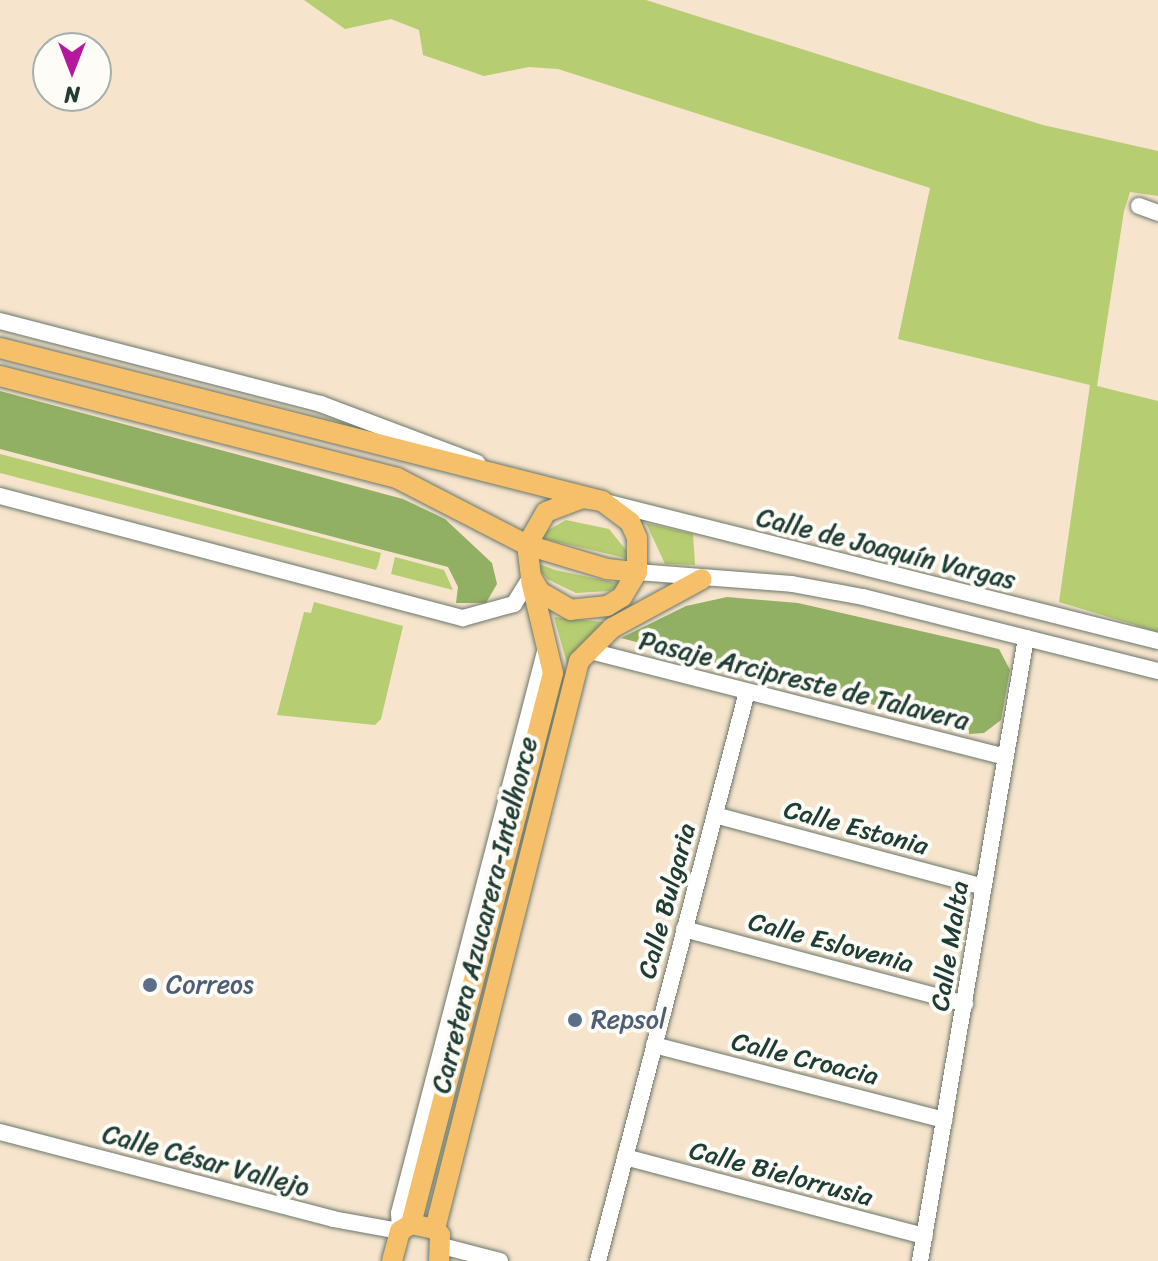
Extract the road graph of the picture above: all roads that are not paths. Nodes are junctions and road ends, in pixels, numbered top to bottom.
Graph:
1 (1139, 206) dead end
2 (1158, 213) edge
3 (0, 321) edge
4 (0, 348) edge
5 (0, 376) edge
6 (500, 474) junction
7 (0, 496) edge
8 (602, 501) junction
9 (527, 545) junction
10 (637, 572) junction
11 (531, 577) junction
12 (702, 579) junction
13 (622, 597) junction
14 (612, 628) junction
15 (1026, 638) junction
16 (1158, 641) edge
17 (590, 651) junction
18 (1158, 671) edge
19 (747, 692) junction
20 (1006, 757) junction
21 (715, 815) junction
22 (984, 887) junction
23 (684, 929) junction
24 (965, 1004) junction
25 (654, 1045) junction
26 (944, 1120) junction
27 (0, 1132) edge
28 (625, 1157) junction
29 (406, 1228) junction
30 (925, 1236) junction
31 (438, 1245) edge
32 (392, 1261) edge
33 (500, 1261) edge
34 (598, 1261) edge
35 (920, 1261) edge

1 - 2 street
3 - 6 street
4 - 6 main road
5 - 9 main road
6 - 8 main road
7 - 11 street
8 - 9 main road
8 - 10 main road
8 - 16 street, Calle de Joaquín Vargas
9 - 10 main road
9 - 11 main road, Carretera Azucarera-Intelhorce
10 - 12 street, Calle de Joaquín Vargas
10 - 13 main road, Carretera Azucarera-Intelhorce
11 - 13 main road
11 - 29 main road, Carretera Azucarera-Intelhorce
12 - 14 main road, Carretera Azucarera-Intelhorce
12 - 15 street, Calle de Joaquín Vargas
13 - 14 main road, Carretera Azucarera-Intelhorce
14 - 17 main road, Carretera Azucarera-Intelhorce
15 - 18 street, Calle de Joaquín Vargas
15 - 20 street, Calle Malta
17 - 19 street, Pasaje Arcipreste de Talavera
17 - 31 main road, Carretera Azucarera-Intelhorce
19 - 20 street, Pasaje Arcipreste de Talavera
19 - 21 street, Calle Bulgaria
20 - 22 street, Calle Malta
21 - 22 street, Calle Estonia
21 - 23 street, Calle Bulgaria
22 - 24 street, Calle Malta
23 - 24 street, Calle Eslovenia
23 - 25 street, Calle Bulgaria
24 - 26 street, Calle Malta
25 - 26 street, Calle Croacia
25 - 28 street, Calle Bulgaria
26 - 30 street, Calle Malta
27 - 29 street, Calle César Vallejo
28 - 30 street, Calle Bielorrusia
28 - 34 street, Calle Bulgaria
29 - 31 main road
29 - 32 main road, Carretera Azucarera-Intelhorce
30 - 35 street, Calle Malta
31 - 33 street

